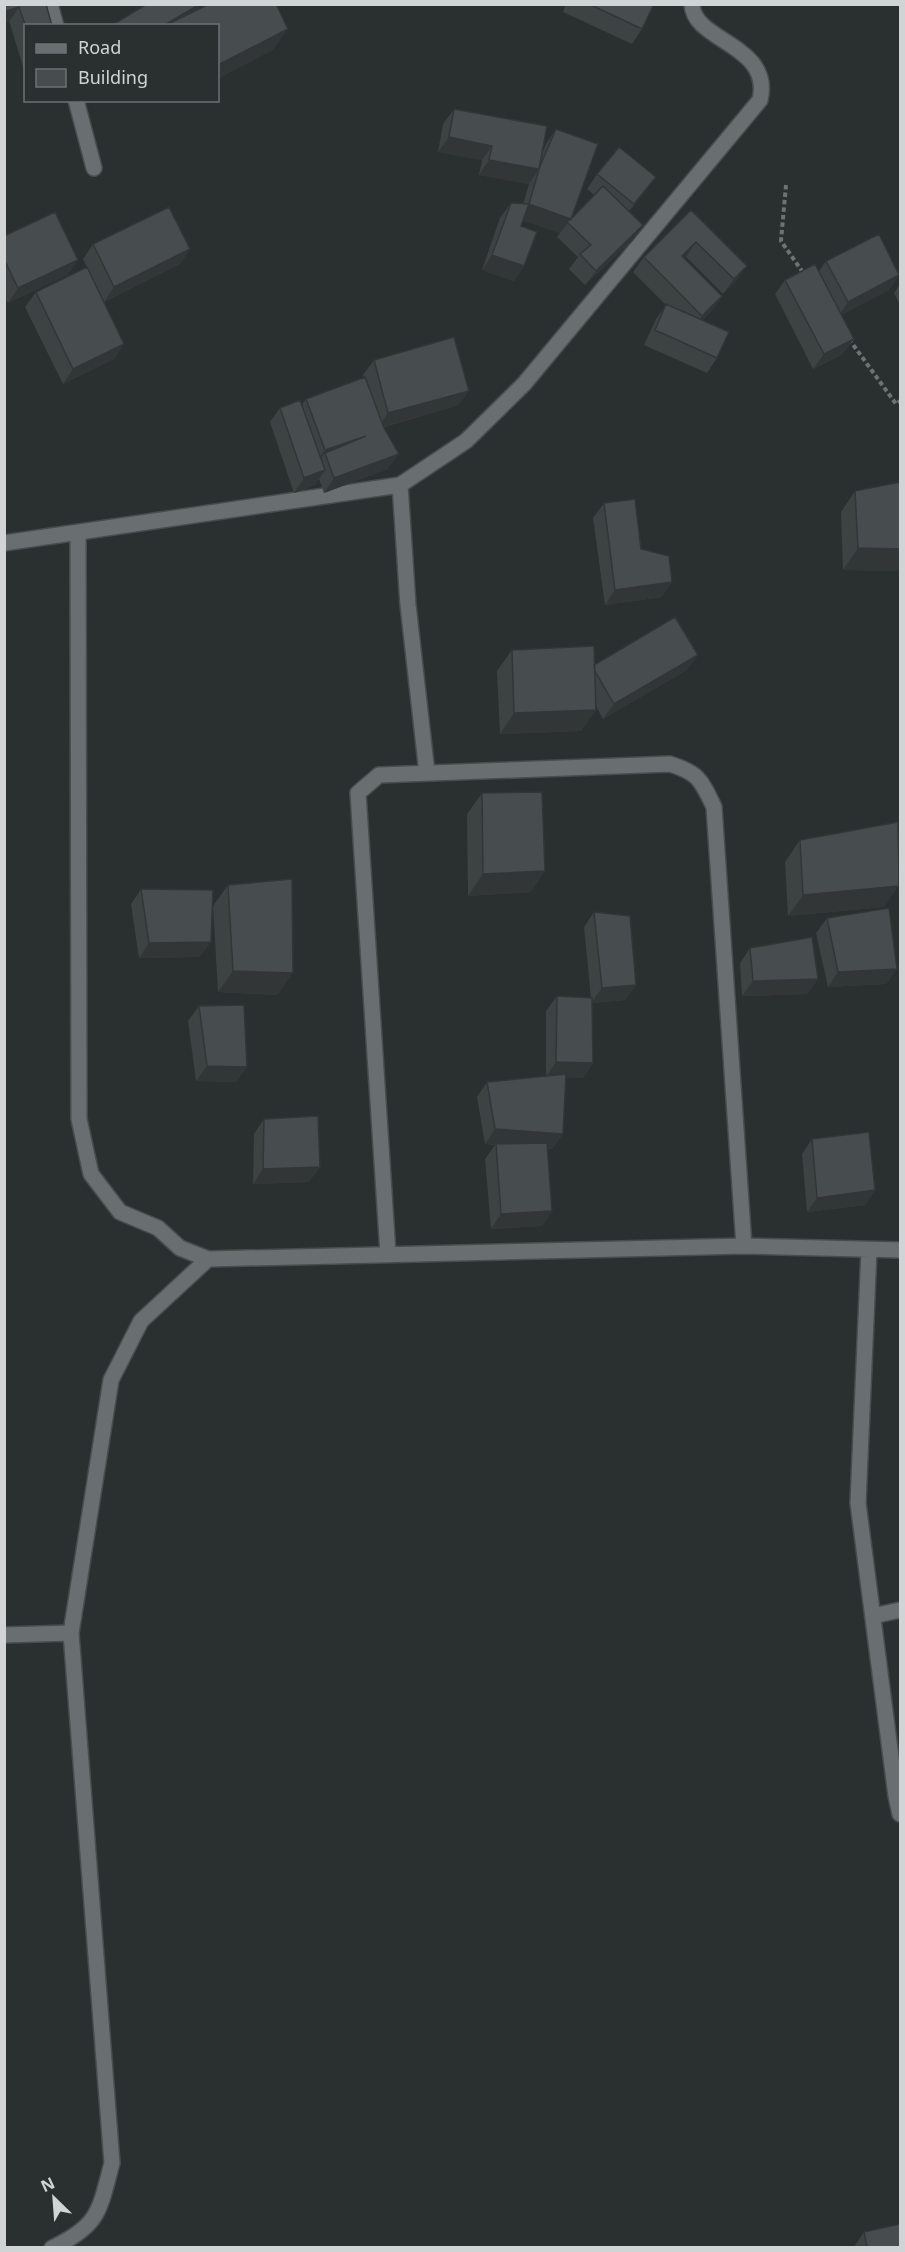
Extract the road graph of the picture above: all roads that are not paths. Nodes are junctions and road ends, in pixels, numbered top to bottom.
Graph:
1 (50, 4) edge
2 (692, 4) edge
3 (55, 24) edge
4 (77, 102) edge
5 (94, 168) dead end
6 (400, 485) junction
7 (78, 533) junction
8 (4, 543) edge
9 (427, 773) junction
10 (744, 1246) junction
11 (869, 1250) junction
12 (900, 1250) edge
13 (388, 1254) junction
14 (208, 1258) junction
15 (900, 1610) edge
16 (873, 1616) junction
17 (71, 1633) junction
18 (4, 1635) edge
19 (900, 1814) edge
20 (52, 2247) edge

1 - 3 street
2 - 6 street
4 - 5 street
6 - 7 street
6 - 9 street
7 - 8 street
7 - 14 street
9 - 10 street
9 - 13 street
10 - 11 street
10 - 13 street
11 - 12 street
11 - 16 street
13 - 14 street
14 - 17 street
15 - 16 street
16 - 19 street
17 - 18 street
17 - 20 street

